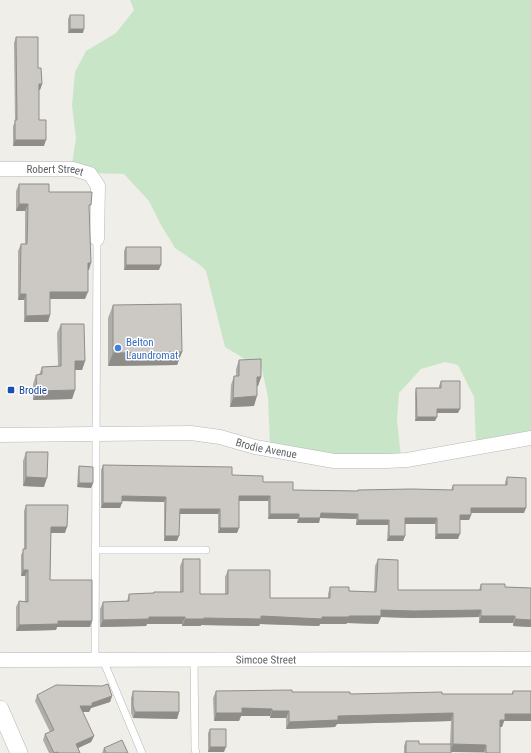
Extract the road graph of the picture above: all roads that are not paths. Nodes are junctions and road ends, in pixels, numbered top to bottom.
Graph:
1 (0, 169) edge
2 (97, 239) joint
3 (96, 434) junction
4 (0, 435) edge
5 (531, 438) edge
6 (95, 550) junction
7 (206, 550) dead end
8 (99, 659) junction
9 (194, 659) junction
10 (531, 659) edge
11 (0, 660) edge
12 (0, 709) edge
13 (19, 753) edge
14 (142, 753) edge
15 (196, 753) edge

1 - 2 street, Robert Street
2 - 3 lane
3 - 4 street, Brodie Avenue
3 - 5 street, Brodie Avenue
3 - 6 lane
6 - 7 lane
6 - 8 lane
8 - 9 street, Simcoe Street
8 - 11 street, Simcoe Street
8 - 14 lane
9 - 10 street, Simcoe Street
9 - 15 lane
12 - 13 street

